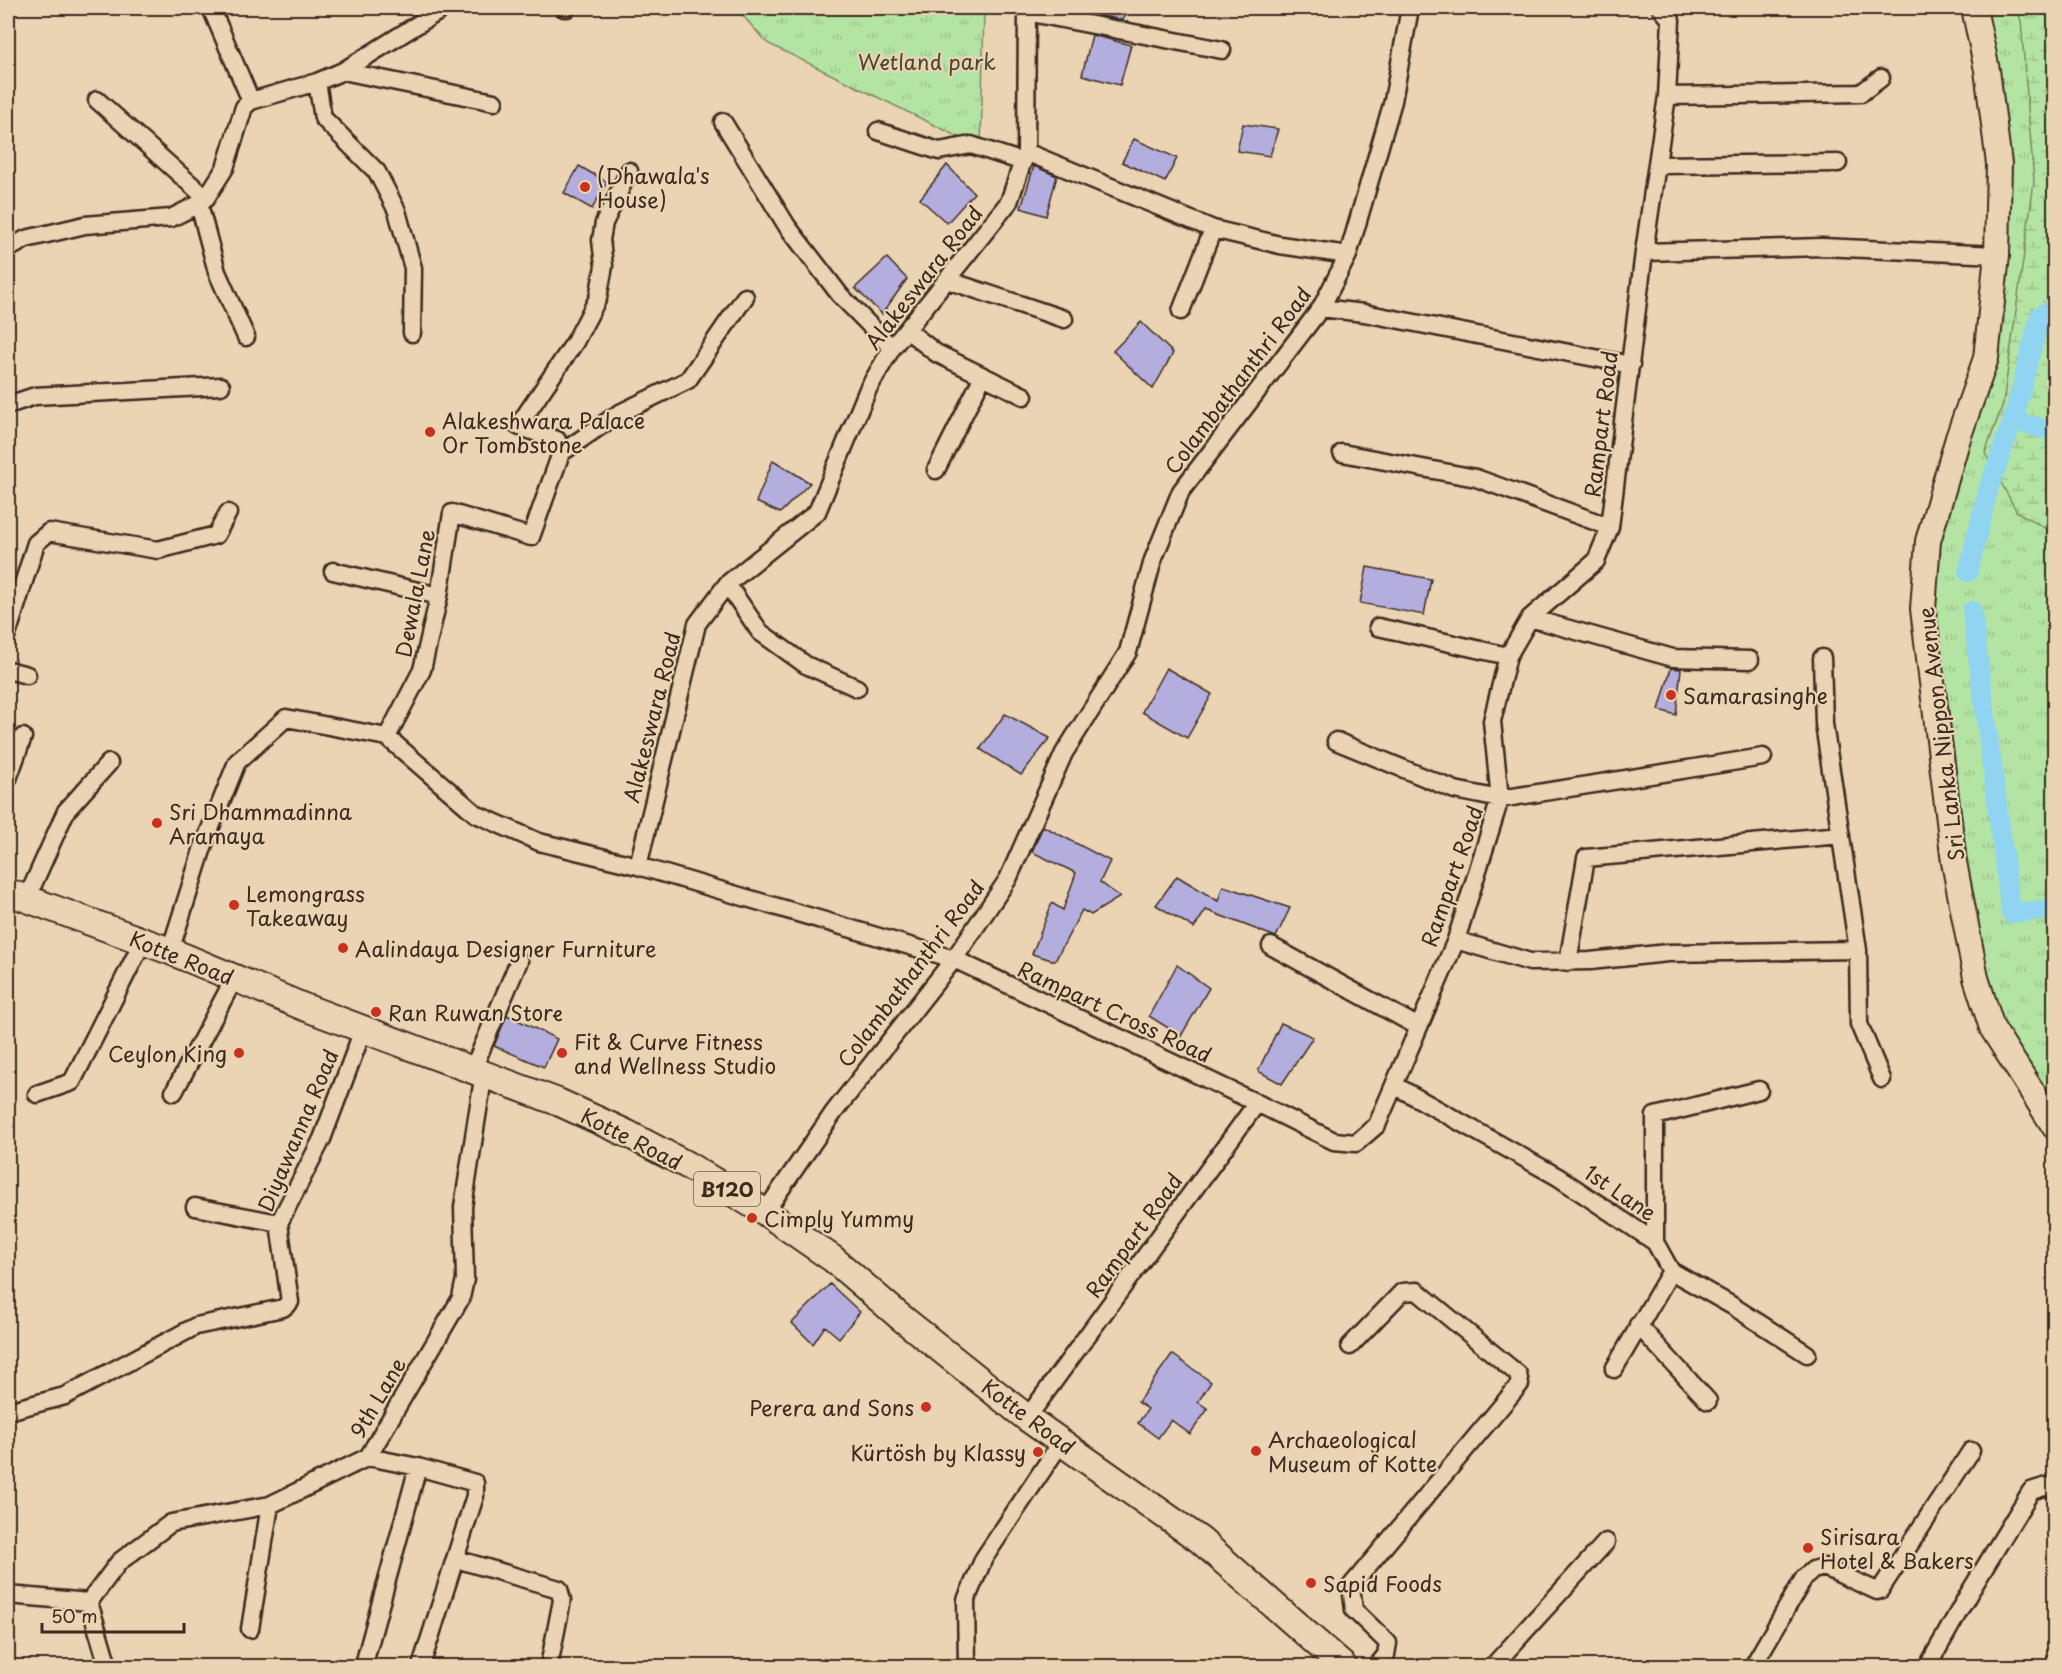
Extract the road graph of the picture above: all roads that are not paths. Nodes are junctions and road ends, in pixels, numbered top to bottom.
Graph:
1 (211, 8) edge
2 (444, 8) edge
3 (1410, 8) edge
4 (1661, 8) edge
5 (1974, 8) edge
6 (1026, 10) edge
7 (1222, 51) dead end
8 (343, 71) junction
9 (1881, 78) dead end
10 (317, 82) junction
11 (1667, 96) junction
12 (97, 100) dead end
13 (251, 102) junction
14 (494, 102) dead end
15 (723, 122) dead end
16 (878, 131) dead end
17 (1024, 157) junction
18 (1838, 163) dead end
19 (1658, 165) junction
20 (629, 171) dead end
21 (203, 201) junction
22 (1213, 229) junction
23 (8, 249) edge
24 (1644, 252) junction
25 (1348, 255) junction
26 (1997, 255) junction
27 (947, 280) junction
28 (745, 297) dead end
29 (1321, 308) junction
30 (1180, 311) dead end
31 (1064, 319) dead end
32 (907, 330) junction
33 (412, 333) dead end
34 (246, 337) dead end
35 (892, 348) junction
36 (1631, 364) junction
37 (983, 376) junction
38 (221, 386) dead end
39 (1024, 396) dead end
40 (8, 405) edge
41 (561, 453) junction
42 (1342, 453) dead end
43 (936, 470) dead end
44 (228, 513) dead end
45 (1610, 527) junction
46 (333, 571) dead end
47 (727, 584) junction
48 (439, 596) junction
49 (1530, 618) junction
50 (1378, 627) dead end
51 (8, 633) edge
52 (1508, 656) junction
53 (1822, 658) dead end
54 (1750, 660) dead end
55 (8, 670) edge
56 (27, 675) dead end
57 (857, 688) dead end
58 (23, 737) dead end
59 (387, 737) junction
60 (1336, 741) dead end
61 (1763, 757) dead end
62 (109, 763) dead end
63 (8, 779) edge
64 (1500, 800) junction
65 (1841, 835) junction
66 (638, 866) junction
67 (17, 895) edge
68 (1456, 940) junction
69 (143, 941) junction
70 (1271, 946) dead end
71 (1858, 950) junction
72 (170, 951) junction
73 (954, 959) junction
74 (519, 961) dead end
75 (1569, 962) junction
76 (234, 979) junction
77 (1417, 1026) junction
78 (363, 1030) junction
79 (478, 1071) junction
80 (1882, 1079) dead end
81 (1394, 1085) junction
82 (1759, 1090) dead end
83 (174, 1092) dead end
84 (37, 1094) dead end
85 (1257, 1103) junction
86 (2055, 1125) edge
87 (195, 1207) dead end
88 (765, 1212) junction
89 (279, 1223) junction
90 (1655, 1242) junction
91 (1671, 1272) junction
92 (1638, 1325) junction
93 (1350, 1346) dead end
94 (1807, 1354) dead end
95 (1614, 1369) dead end
96 (1708, 1401) dead end
97 (8, 1411) edge
98 (1028, 1418) junction
99 (1062, 1441) junction
100 (1971, 1451) dead end
101 (368, 1457) junction
102 (418, 1467) junction
103 (2055, 1490) edge
104 (270, 1505) junction
105 (1606, 1542) dead end
106 (456, 1559) junction
107 (8, 1595) edge
108 (89, 1602) junction
109 (250, 1629) dead end
110 (364, 1664) dead end
111 (108, 1666) edge
112 (421, 1666) edge
113 (549, 1666) edge
114 (967, 1666) edge
115 (1343, 1666) edge
116 (1377, 1666) edge
117 (1493, 1666) edge
118 (1753, 1666) edge
119 (1928, 1666) edge

1 - 13 street
2 - 8 street
3 - 25 street, Colambathanthri Road
4 - 11 street, Rampart Road
5 - 26 street, Sri Lanka Nippon Avenue
6 - 7 street
6 - 17 street, Alakeswara Road
8 - 10 street
8 - 14 street
9 - 11 street
10 - 13 street
10 - 33 street
11 - 19 street, Rampart Road
12 - 21 street
13 - 21 street
15 - 35 street
16 - 17 street
17 - 22 street
17 - 27 street, Alakeswara Road
18 - 19 street
19 - 24 street, Rampart Road
20 - 41 street
21 - 23 street
21 - 34 street
22 - 25 street
22 - 30 street
24 - 26 street
24 - 36 street, Rampart Road
25 - 29 street, Colambathanthri Road
26 - 86 street, Sri Lanka Nippon Avenue
27 - 31 street
27 - 32 street, Alakeswara Road
28 - 41 street
29 - 36 street
29 - 73 street, Colambathanthri Road
32 - 35 street, Alakeswara Road
32 - 37 street
35 - 47 street, Alakeswara Road
36 - 45 street, Rampart Road
37 - 39 street
37 - 43 street
38 - 40 street
41 - 48 street, Dewala Lane
42 - 45 street
44 - 51 street
45 - 49 street, Rampart Road
46 - 48 street
47 - 57 street
47 - 66 street, Alakeswara Road
48 - 59 street, Dewala Lane
49 - 52 street, Rampart Road
49 - 54 street
50 - 52 street
52 - 64 street, Rampart Road
53 - 65 street
55 - 56 street
58 - 63 street
59 - 66 street
59 - 72 street
60 - 64 street
61 - 64 street
62 - 67 street
64 - 68 street, Rampart Road
65 - 71 street
65 - 75 street
66 - 73 street
67 - 69 main road, Kotte Road / B120
68 - 75 street
68 - 77 street, Rampart Road
69 - 72 main road, Kotte Road / B120
69 - 84 street
70 - 77 street
71 - 75 street
71 - 80 street
72 - 76 main road, Kotte Road / B120
73 - 85 street, Rampart Cross Road
73 - 88 street, Colambathanthri Road
74 - 79 street, 9th Lane
76 - 78 main road, Kotte Road / B120
76 - 83 street
77 - 81 street, Rampart Road
78 - 79 main road, Kotte Road / B120
78 - 89 street, Diyawanna Road
79 - 88 main road, Kotte Road / B120
79 - 101 street, 9th Lane
81 - 85 street, Rampart Road
81 - 90 street, 1st Lane
82 - 90 street
85 - 98 street, Rampart Road
87 - 89 street
88 - 98 main road, Kotte Road / B120
89 - 97 street, Diyawanna Road
90 - 91 street, 1st Lane
91 - 92 street
91 - 94 street
92 - 95 street
92 - 96 street
93 - 116 street
98 - 99 main road, Kotte Road / B120
99 - 114 street
99 - 115 main road, Kotte Road / B120
100 - 118 street
101 - 102 street
101 - 104 street, 9th Lane
102 - 106 street
102 - 110 street
103 - 119 street
104 - 108 street, 9th Lane
104 - 109 street
105 - 117 street
106 - 112 street
106 - 113 street
107 - 108 street
108 - 111 street

